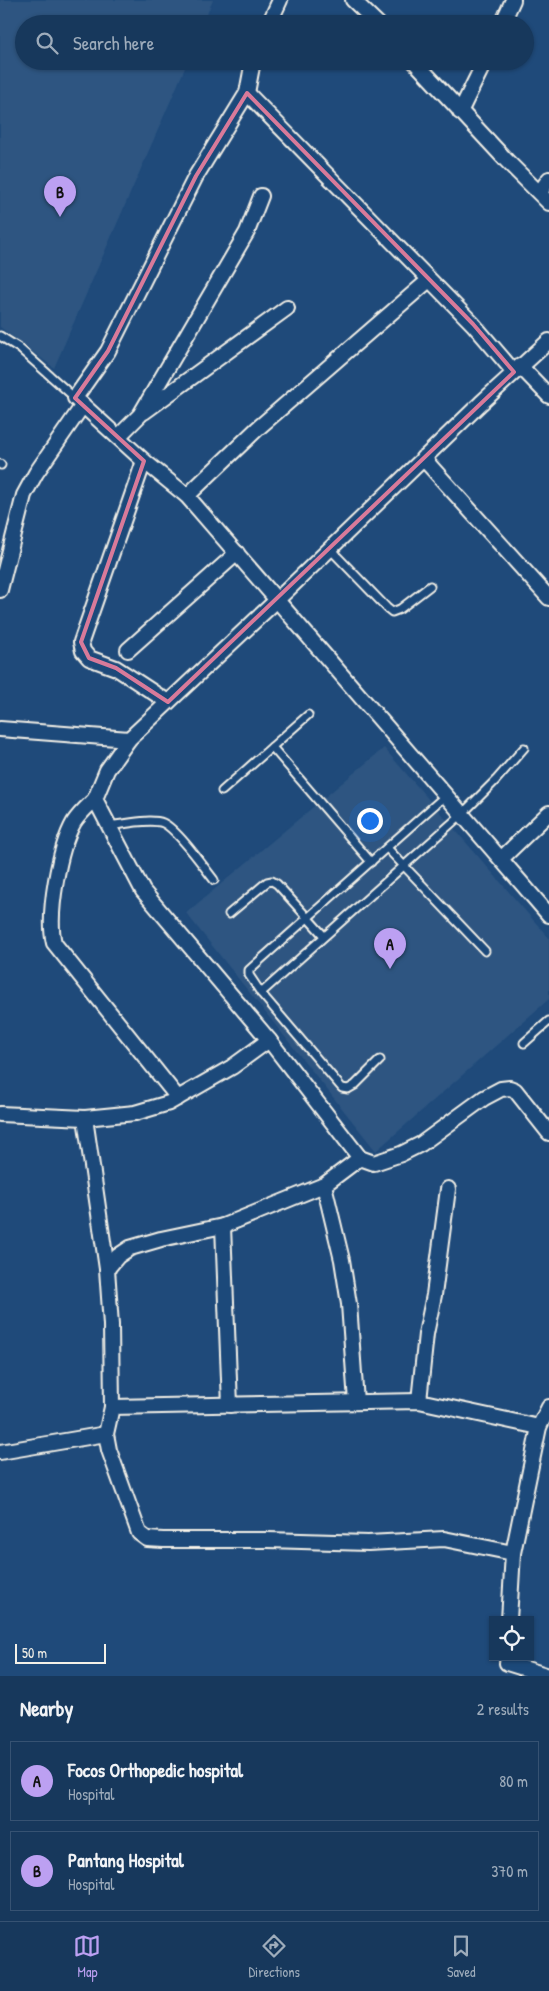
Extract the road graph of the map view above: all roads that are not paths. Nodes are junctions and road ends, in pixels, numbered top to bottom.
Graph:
1 (280, 0) edge
2 (353, 0) edge
3 (513, 0) edge
4 (273, 15) edge
5 (369, 15) edge
6 (506, 15) edge
7 (251, 70) edge
8 (422, 70) edge
9 (481, 70) edge
10 (247, 93) junction
11 (460, 112) junction
12 (549, 179) edge
13 (261, 196) dead end
14 (544, 198) edge
15 (429, 280) junction
16 (287, 308) dead end
17 (0, 336) edge
18 (549, 341) edge
19 (517, 369) junction
20 (549, 396) edge
21 (79, 402) junction
22 (140, 415) junction
23 (118, 437) junction
24 (423, 458) junction
25 (144, 461) junction
26 (188, 496) junction
27 (330, 548) junction
28 (237, 553) junction
29 (430, 586) dead end
30 (0, 590) edge
31 (549, 598) edge
32 (278, 599) junction
33 (128, 650) dead end
34 (168, 702) junction
35 (308, 715) dead end
36 (0, 729) edge
37 (129, 739) junction
38 (272, 747) junction
39 (524, 748) dead end
40 (222, 791) dead end
41 (446, 796) junction
42 (95, 799) junction
43 (549, 813) edge
44 (462, 814) junction
45 (109, 826) junction
46 (387, 848) junction
47 (501, 860) junction
48 (371, 862) junction
49 (404, 866) junction
50 (214, 880) dead end
51 (229, 914) dead end
52 (549, 915) edge
53 (308, 918) junction
54 (324, 936) junction
55 (485, 951) dead end
56 (261, 992) junction
57 (549, 1021) edge
58 (269, 1040) junction
59 (524, 1043) dead end
60 (380, 1060) dead end
61 (178, 1098) junction
62 (0, 1114) edge
63 (85, 1118) junction
64 (549, 1133) edge
65 (360, 1158) junction
66 (324, 1185) junction
67 (448, 1189) dead end
68 (223, 1226) junction
69 (107, 1269) junction
70 (419, 1401) junction
71 (356, 1402) junction
72 (230, 1405) junction
73 (112, 1407) junction
74 (549, 1407) edge
75 (539, 1427) junction
76 (106, 1434) junction
77 (0, 1452) edge
78 (513, 1553) junction
79 (510, 1616) edge
80 (507, 1661) edge
81 (510, 1661) edge
82 (501, 1676) edge
83 (549, 1676) edge

1 - 4 street
2 - 5 street
3 - 6 street
7 - 10 street
8 - 11 street
9 - 11 street
10 - 15 street
10 - 21 street
11 - 14 street
12 - 14 street
13 - 22 street
15 - 19 street
15 - 26 street
16 - 22 street
17 - 21 lane
18 - 19 street
19 - 20 street
19 - 24 street
21 - 23 street
21 - 30 street
22 - 23 street
23 - 25 street
24 - 27 street
24 - 31 street
25 - 26 street
25 - 34 street
26 - 28 street
27 - 29 lane
27 - 32 street
28 - 32 street
28 - 33 street
32 - 34 street
32 - 41 street
34 - 37 street
35 - 38 lane
36 - 37 street
37 - 42 street
38 - 40 lane
38 - 48 lane
39 - 44 lane
41 - 44 street
41 - 46 lane
42 - 45 street
42 - 61 street
43 - 47 street
44 - 47 street
44 - 49 lane
45 - 50 lane
45 - 58 street
46 - 48 lane
46 - 49 lane
47 - 52 street
48 - 53 lane
49 - 54 lane
49 - 55 lane
51 - 53 lane
53 - 54 lane
53 - 56 lane
54 - 56 lane
56 - 60 lane
57 - 59 lane
58 - 61 street
58 - 65 street
61 - 63 street
62 - 63 street
63 - 69 street
64 - 65 street
65 - 66 street
66 - 68 street
66 - 71 street
67 - 70 street
68 - 69 street
68 - 72 street
69 - 73 street
70 - 71 street
70 - 75 street
71 - 72 street
72 - 73 street
73 - 76 street
74 - 75 street
75 - 78 street
76 - 77 street
76 - 78 street
78 - 79 street
80 - 82 street
81 - 83 street

